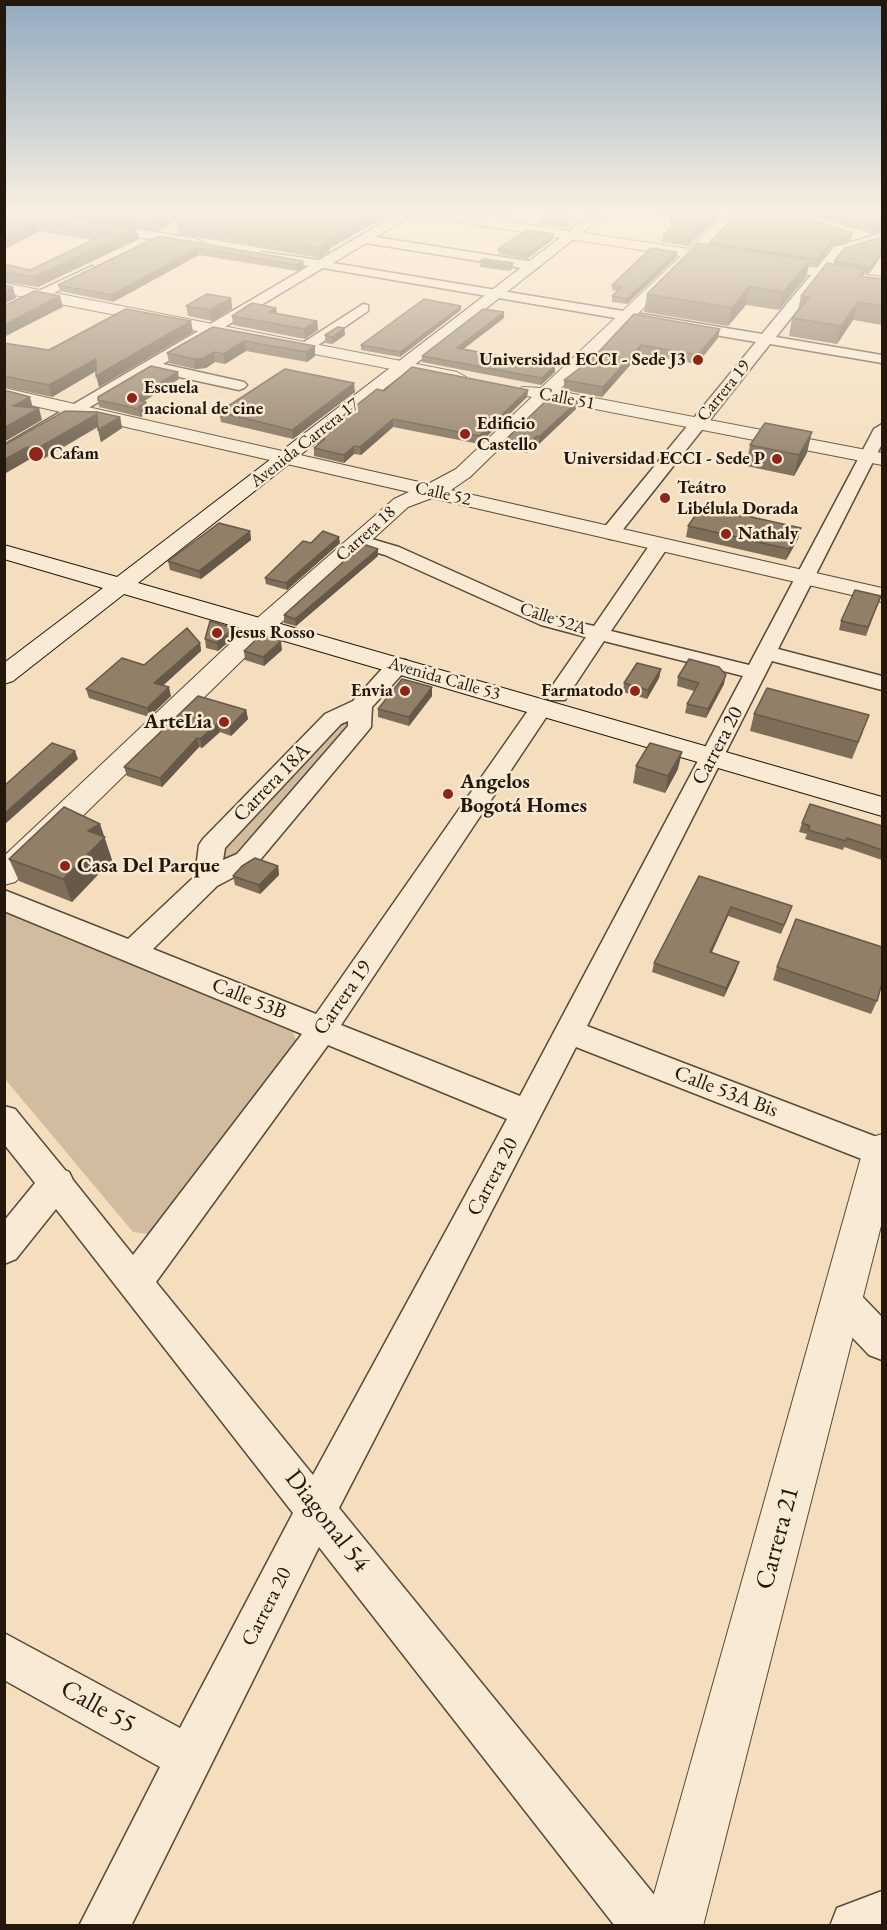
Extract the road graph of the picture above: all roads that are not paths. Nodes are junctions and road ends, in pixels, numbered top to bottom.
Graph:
1 (29, 300) edge
2 (66, 300) edge
3 (262, 300) edge
4 (490, 300) edge
5 (534, 300) edge
6 (643, 300) edge
7 (797, 300) edge
8 (363, 308) dead end
9 (4, 312) edge
10 (627, 316) junction
11 (213, 329) junction
12 (766, 339) junction
13 (306, 347) junction
14 (882, 359) edge
15 (150, 366) junction
16 (404, 367) junction
17 (480, 382) edge
18 (239, 386) dead end
19 (512, 388) edge
20 (4, 393) edge
21 (545, 394) junction
22 (77, 410) junction
23 (698, 424) junction
24 (882, 429) edge
25 (4, 452) edge
26 (286, 458) junction
27 (875, 458) edge
28 (428, 491) junction
29 (610, 532) junction
30 (4, 537) edge
31 (358, 541) junction
32 (660, 544) junction
33 (4, 552) edge
34 (807, 577) junction
35 (129, 580) junction
36 (882, 595) edge
37 (270, 620) junction
38 (599, 633) junction
39 (767, 653) junction
40 (398, 665) junction
41 (756, 673) junction
42 (4, 676) edge
43 (882, 682) edge
44 (550, 701) junction
45 (361, 706) junction
46 (716, 750) junction
47 (882, 789) edge
48 (882, 807) edge
49 (4, 874) edge
50 (208, 879) junction
51 (4, 900) edge
52 (132, 952) junction
53 (323, 1028) junction
54 (569, 1032) junction
55 (527, 1113) junction
56 (4, 1119) edge
57 (882, 1151) edge
58 (57, 1182) junction
59 (4, 1248) edge
60 (135, 1281) junction
61 (842, 1301) junction
62 (882, 1342) edge
63 (317, 1508) junction
64 (4, 1655) edge
65 (191, 1759) junction
66 (882, 1916) edge
67 (104, 1926) edge
68 (647, 1926) edge
69 (674, 1926) edge
70 (855, 1926) edge

1 - 9 street
2 - 11 street
3 - 11 street
4 - 16 street, Avenida Carrera 17
5 - 10 street
6 - 10 street, Carrera 18
7 - 12 street, Carrera 19
8 - 13 street
10 - 12 street
10 - 21 street, Carrera 18
11 - 13 street
11 - 15 street
12 - 14 street
12 - 23 street, Carrera 19
13 - 16 street
15 - 18 street
15 - 22 street
16 - 17 street
16 - 26 street, Avenida Carrera 17
19 - 21 street, Calle 51
20 - 22 street, Calle 52
21 - 23 street, Calle 51
21 - 28 street, Carrera 18
22 - 25 street
22 - 26 street, Calle 52
23 - 27 street, Calle 51
23 - 29 street, Carrera 19
24 - 27 street, Carrera 20
26 - 28 street, Calle 52
26 - 35 street, Avenida Carrera 17
27 - 34 street, Carrera 20
28 - 29 street, Calle 52
28 - 31 street, Carrera 18
29 - 32 street, Calle 52
30 - 35 street, Avenida Calle 53
31 - 37 street, Carrera 18
31 - 38 street, Calle 52A
32 - 34 street, Calle 52
32 - 38 street, Carrera 19
33 - 35 street, Avenida Calle 53
34 - 36 street, Calle 52
34 - 39 street, Carrera 20
35 - 37 street, Avenida Calle 53
35 - 42 street, Avenida Carrera 17
37 - 40 street, Avenida Calle 53
37 - 44 street, Avenida Calle 53
37 - 49 street, Carrera 18
38 - 41 street, Calle 52A
38 - 44 street, Carrera 19
39 - 41 street, Carrera 20
39 - 43 street
40 - 44 street, Avenida Calle 53
40 - 45 street, Carrera 18A
41 - 46 street, Carrera 20
44 - 46 street, Avenida Calle 53
44 - 53 street, Carrera 19
45 - 50 street, Carrera 18A
45 - 50 street, Carrera 18A
46 - 47 street, Avenida Calle 53
46 - 48 street, Avenida Calle 53
46 - 54 street, Carrera 20
50 - 52 street, Carrera 18A
51 - 52 street, Calle 53B
52 - 53 street, Calle 53B
53 - 55 street, Calle 53B
53 - 60 street, Carrera 19
54 - 55 street, Carrera 20
54 - 57 street, Calle 53A Bis
55 - 63 street, Carrera 20
56 - 58 street, Diagonal 54
57 - 61 street, Carrera 21
58 - 59 street
58 - 60 street, Diagonal 54
60 - 63 street, Diagonal 54
61 - 62 street
61 - 69 street, Carrera 21
63 - 65 street, Carrera 20
63 - 68 street, Diagonal 54
64 - 65 street, Calle 55
65 - 67 street, Carrera 20
66 - 70 street

